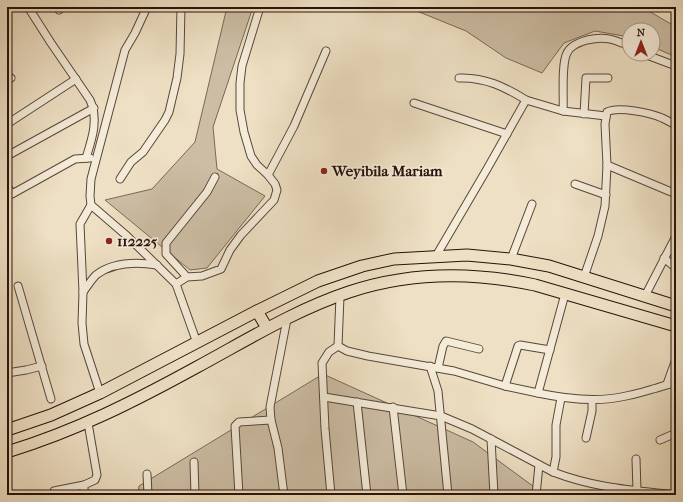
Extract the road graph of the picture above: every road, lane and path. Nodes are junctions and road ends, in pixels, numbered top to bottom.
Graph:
1 (28, 7) edge
2 (147, 7) edge
3 (181, 7) edge
4 (260, 7) edge
5 (621, 42) edge
6 (326, 51) dead end
7 (661, 60) edge
8 (676, 66) edge
9 (459, 78) dead end
10 (608, 78) dead end
11 (76, 79) junction
12 (526, 100) junction
13 (414, 103) dead end
14 (94, 108) junction
15 (563, 111) junction
16 (584, 114) junction
17 (606, 116) junction
18 (7, 124) edge
19 (676, 125) edge
20 (507, 134) junction
21 (7, 156) edge
22 (86, 158) junction
23 (96, 159) junction
24 (607, 164) junction
25 (268, 175) junction
26 (215, 177) dead end
27 (120, 179) dead end
28 (575, 184) dead end
29 (7, 186) edge
30 (676, 194) edge
31 (606, 195) junction
32 (10, 196) edge
33 (532, 204) dead end
34 (91, 205) junction
35 (676, 236) edge
36 (436, 256) junction
37 (664, 258) junction
38 (511, 259) junction
39 (157, 265) junction
40 (676, 268) edge
41 (187, 277) junction
42 (584, 277) junction
43 (176, 284) junction
44 (18, 286) dead end
45 (82, 292) junction
46 (565, 294) junction
47 (340, 296) junction
48 (645, 296) junction
49 (676, 306) edge
50 (257, 311) junction
51 (286, 319) junction
52 (676, 326) edge
53 (267, 328) junction
54 (197, 343) junction
55 (338, 346) junction
56 (479, 349) dead end
57 (550, 350) junction
58 (676, 359) edge
59 (42, 366) junction
60 (430, 366) junction
61 (438, 368) junction
62 (7, 373) edge
63 (676, 383) edge
64 (666, 384) junction
65 (505, 386) junction
66 (100, 393) junction
67 (538, 393) junction
68 (324, 397) junction
69 (561, 398) junction
70 (51, 399) dead end
71 (592, 400) junction
72 (357, 402) junction
73 (393, 407) junction
74 (441, 416) junction
75 (271, 420) junction
76 (88, 422) junction
77 (7, 430) edge
78 (676, 433) edge
79 (586, 438) dead end
80 (491, 439) junction
81 (660, 440) dead end
82 (7, 452) edge
83 (636, 459) dead end
84 (194, 462) dead end
85 (539, 465) junction
86 (553, 472) junction
87 (147, 474) dead end
88 (84, 485) junction
89 (637, 491) junction
90 (622, 492) edge
91 (656, 494) edge
92 (53, 495) edge
93 (84, 495) edge
94 (148, 495) edge
95 (195, 495) edge
96 (238, 495) edge
97 (284, 495) edge
98 (331, 495) edge
99 (367, 495) edge
100 (403, 495) edge
101 (448, 495) edge
102 (494, 495) edge
103 (536, 495) edge
104 (675, 495) edge

1 - 11 street
2 - 23 street
3 - 27 street
4 - 25 street
5 - 15 street
6 - 25 street
7 - 8 street
9 - 12 street
10 - 16 street
11 - 14 street
11 - 18 street
12 - 15 street
12 - 20 street
13 - 20 street
14 - 21 street
14 - 22 street
15 - 16 street
16 - 17 street
17 - 19 street
17 - 24 street
20 - 36 street
22 - 23 street
22 - 32 street
23 - 34 street
24 - 30 street
24 - 31 street
25 - 41 street
26 - 41 street
28 - 31 street
29 - 32 street
31 - 42 street
33 - 38 street
34 - 39 street
34 - 45 street
35 - 37 street
36 - 38 main road
36 - 50 main road
37 - 40 street
37 - 48 street
38 - 42 main road
39 - 43 street
39 - 45 street
41 - 43 street
42 - 48 main road
43 - 54 street
44 - 59 street
45 - 66 street
46 - 47 main road
46 - 52 main road
46 - 57 street
47 - 51 main road
47 - 55 street
48 - 49 main road
50 - 53 main road
50 - 54 main road
51 - 53 main road
51 - 75 street
53 - 76 main road
54 - 66 main road
55 - 60 street
55 - 68 street
56 - 61 street
57 - 65 street
57 - 67 street
58 - 64 street
59 - 62 street
59 - 70 street
60 - 61 street
60 - 74 street
61 - 65 street
63 - 64 street
64 - 71 street
65 - 67 street
66 - 77 main road
67 - 69 street
68 - 72 street
68 - 98 street
69 - 71 street
69 - 86 street
71 - 79 street
72 - 73 street
72 - 99 street
73 - 74 street
73 - 100 street
74 - 80 street
74 - 101 street
75 - 96 street
75 - 97 street
76 - 82 main road
76 - 88 street
78 - 81 street
80 - 85 street
80 - 102 street
83 - 89 street
84 - 95 street
85 - 86 street
85 - 103 street
86 - 90 street
87 - 94 street
88 - 92 street
88 - 93 street
89 - 90 street
89 - 91 street
91 - 104 street

